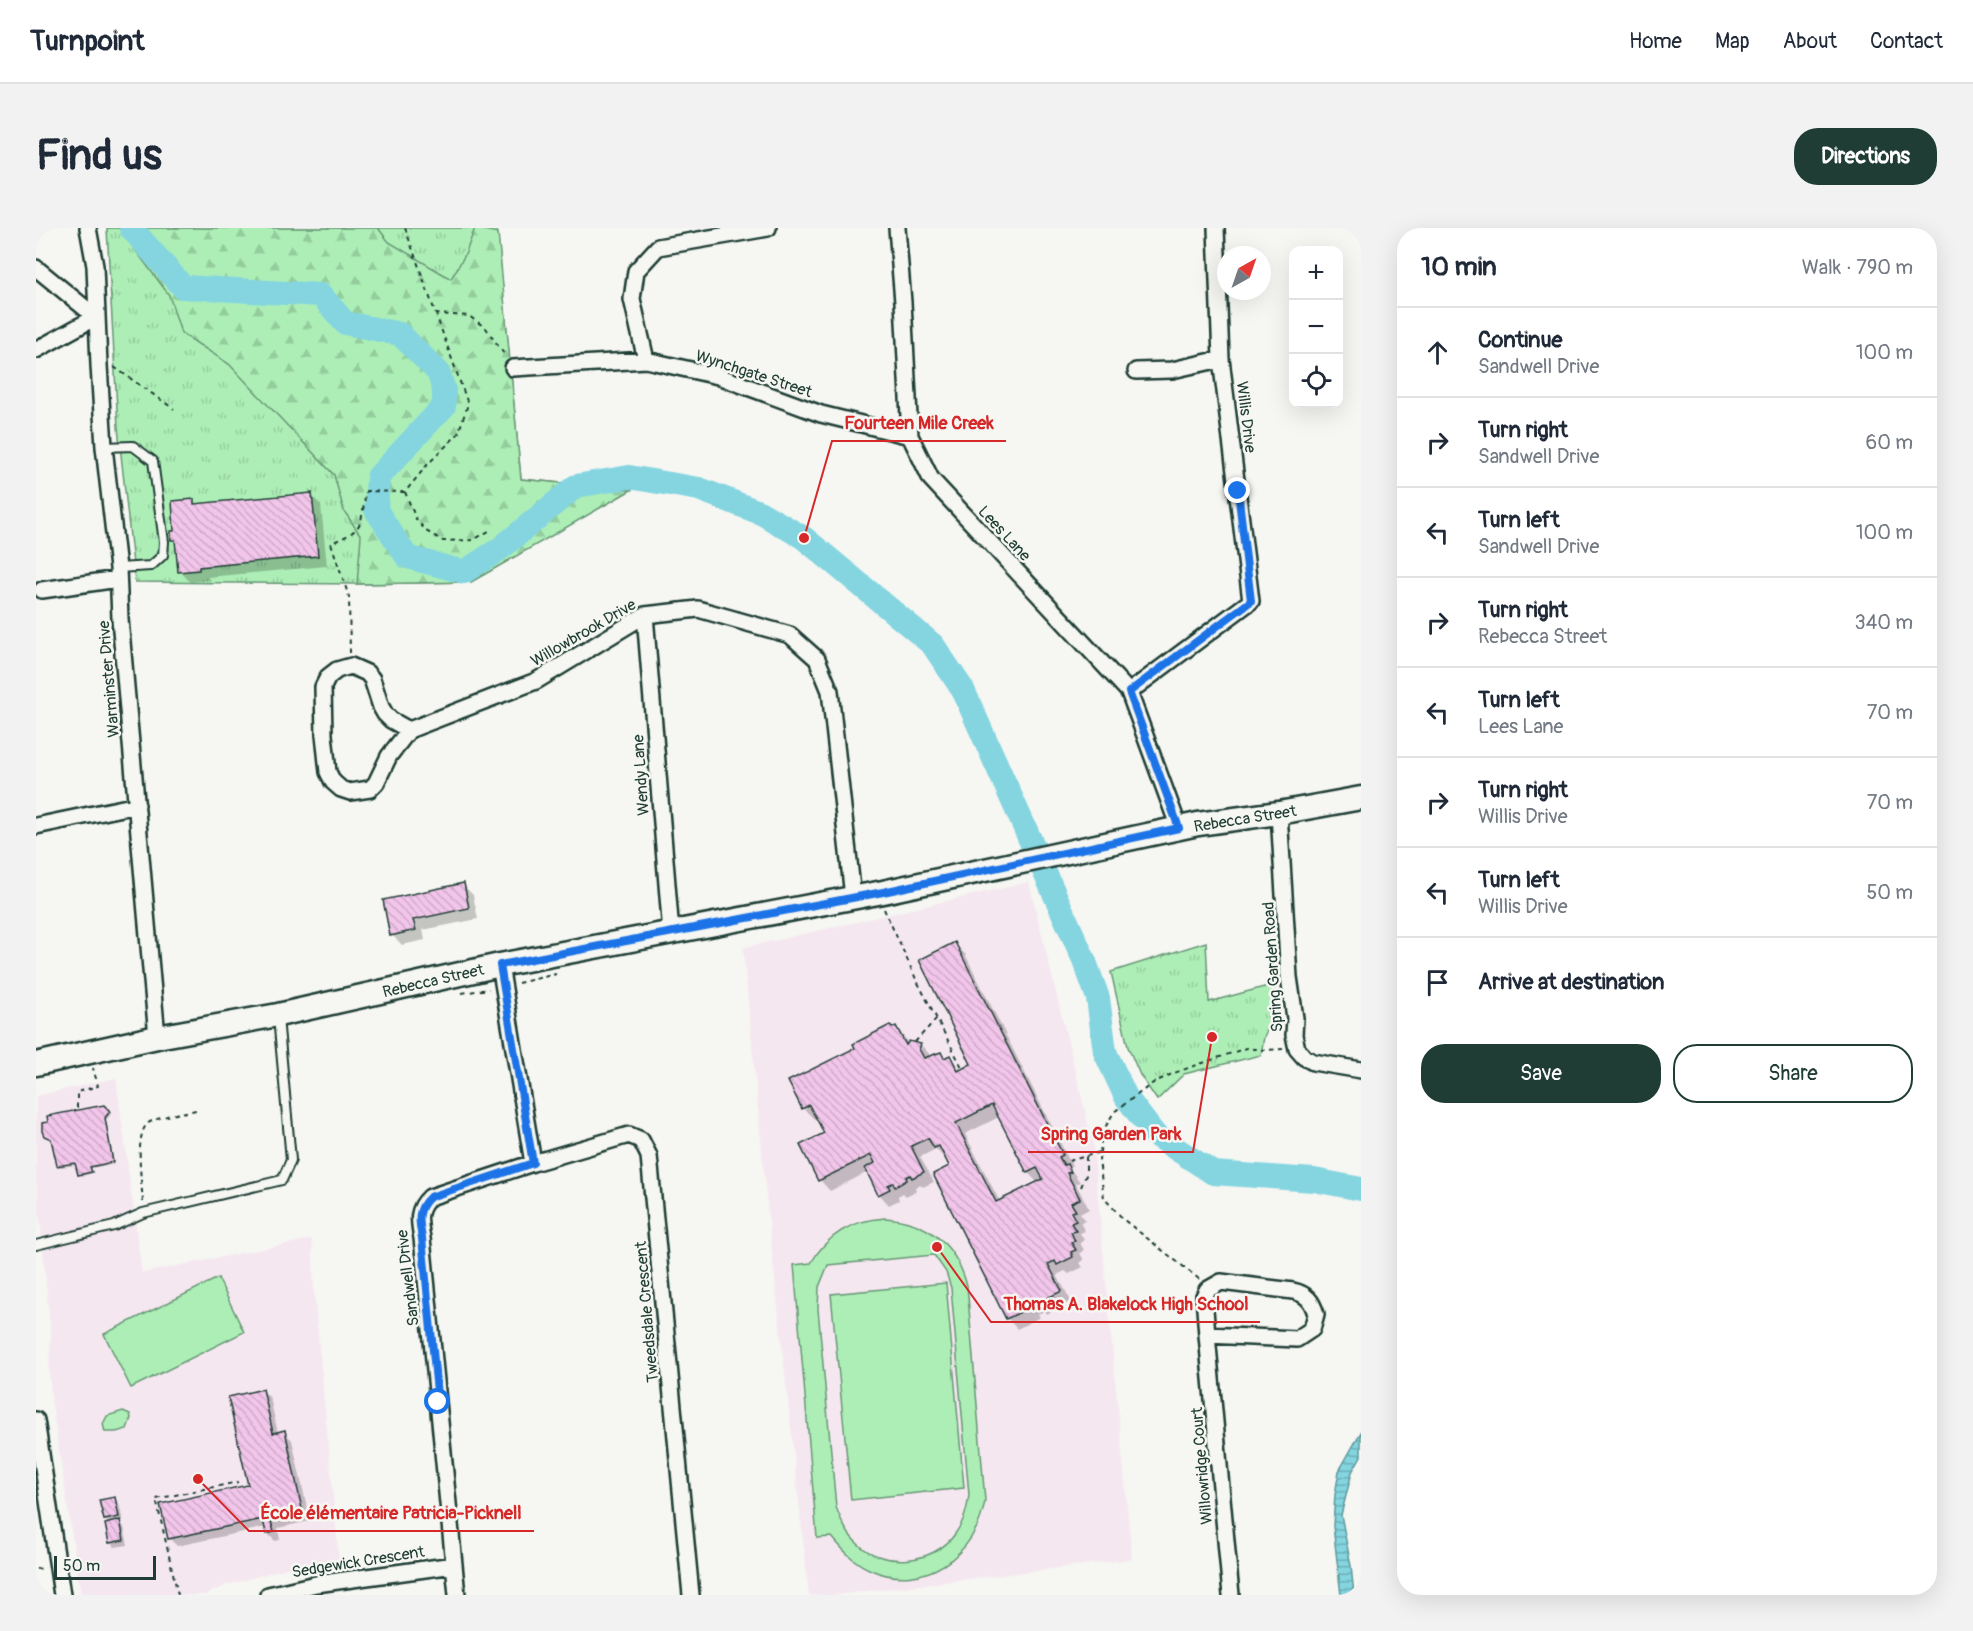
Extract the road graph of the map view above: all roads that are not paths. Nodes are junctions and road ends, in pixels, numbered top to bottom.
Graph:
1 (88, 228) edge
2 (768, 228) edge
3 (897, 228) edge
4 (1216, 228) edge
5 (36, 268) edge
6 (96, 317) junction
7 (36, 350) edge
8 (1221, 359) junction
9 (646, 360) junction
10 (513, 368) road end
11 (1136, 371) dead end
12 (910, 436) junction
13 (104, 447) junction
14 (118, 573) junction
15 (42, 590) dead end
16 (645, 615) junction
17 (1129, 692) junction
18 (409, 730) junction
19 (1361, 798) edge
20 (137, 805) junction
21 (1279, 813) junction
22 (36, 826) edge
23 (1179, 828) junction
24 (853, 897) junction
25 (671, 933) junction
26 (500, 965) junction
27 (278, 1015) junction
28 (157, 1037) junction
29 (36, 1064) edge
30 (1361, 1070) edge
31 (533, 1163) junction
32 (36, 1245) edge
33 (1207, 1335) junction
34 (36, 1420) edge
35 (454, 1565) junction
36 (62, 1595) edge
37 (268, 1595) edge
38 (457, 1595) edge
39 (692, 1595) edge
40 (1231, 1595) edge

1 - 6 street, Warminster Drive
2 - 9 street
3 - 12 street, Lees Lane
4 - 8 street, Willis Drive
5 - 6 street
6 - 7 street
6 - 13 street, Warminster Drive
8 - 11 street
8 - 17 street, Willis Drive
9 - 10 street, Wynchgate Street
9 - 12 street, Wynchgate Street
12 - 17 street, Lees Lane
13 - 14 street, Warminster Drive
13 - 14 lane
14 - 15 street
14 - 20 street, Warminster Drive
16 - 18 street, Willowbrook Drive
16 - 24 street, Willowbrook Drive
16 - 25 street, Wendy Lane
17 - 23 street, Lees Lane
18 - 18 street
19 - 21 main road, Rebecca Street
20 - 22 street
20 - 28 street, Warminster Drive
21 - 23 main road, Rebecca Street
21 - 30 street, Spring Garden Road
23 - 24 main road, Rebecca Street
24 - 25 main road, Rebecca Street
25 - 26 main road, Rebecca Street
26 - 27 main road, Rebecca Street
26 - 31 street
27 - 28 main road, Rebecca Street
27 - 32 lane
28 - 29 main road, Rebecca Street
31 - 35 street, Sandwell Drive
31 - 39 street, Tweedsdale Crescent
33 - 33 street, Willowridge Court
33 - 40 street, Willowridge Court
34 - 36 street
35 - 37 street, Sedgewick Crescent
35 - 38 street, Sandwell Drive

